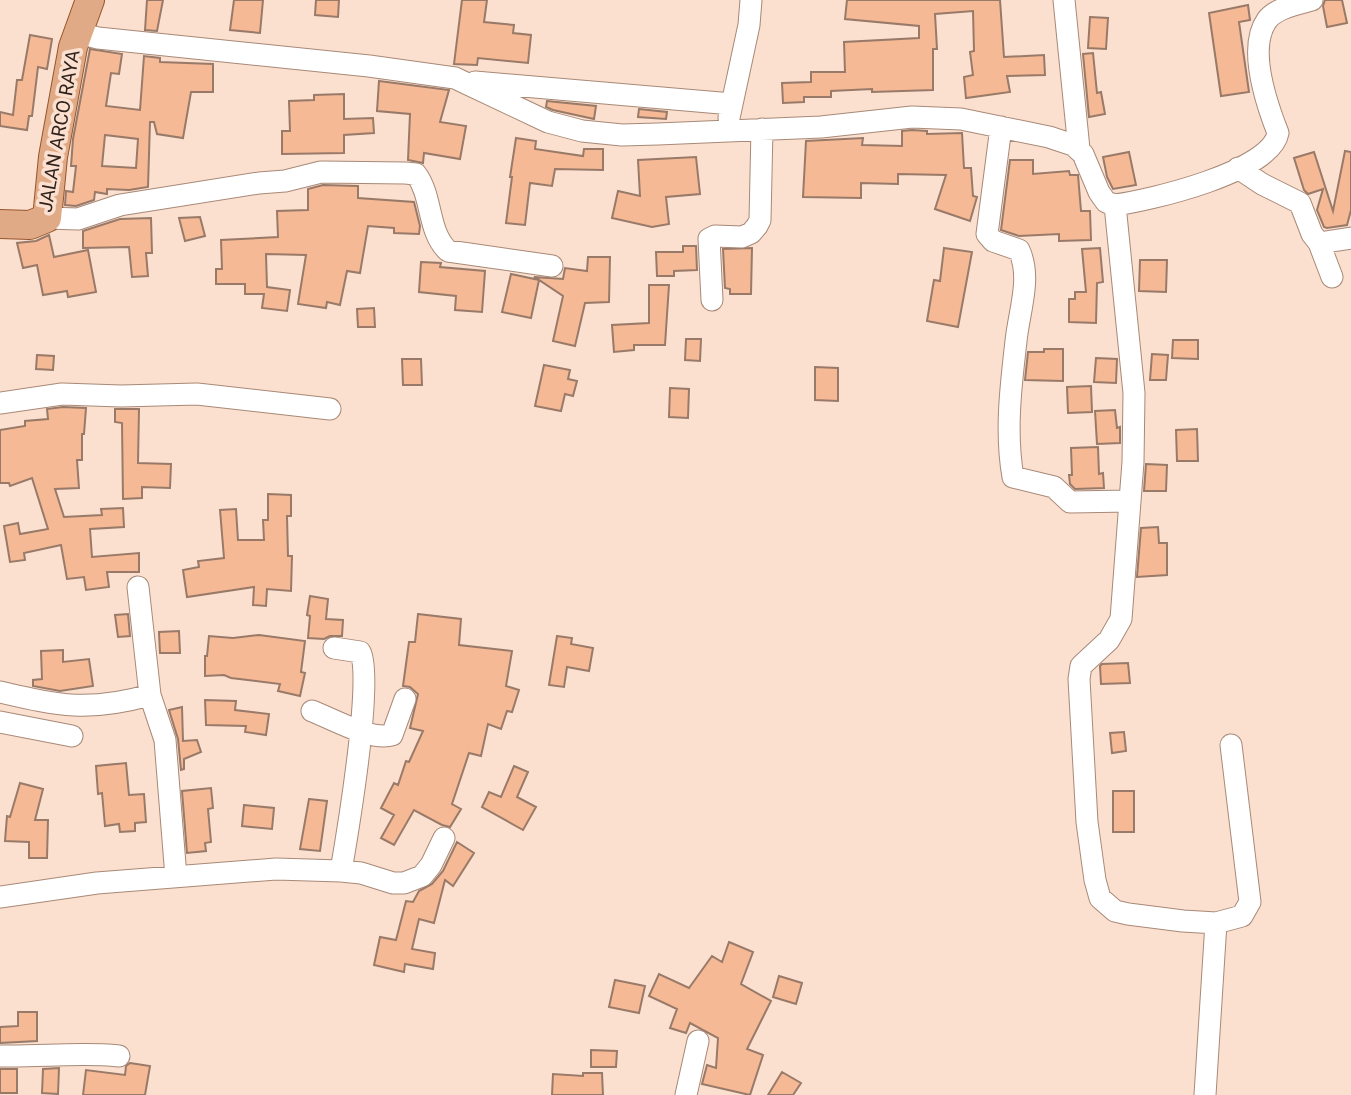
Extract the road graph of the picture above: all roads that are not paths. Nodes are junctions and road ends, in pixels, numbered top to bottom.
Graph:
1 (90, 0) edge
2 (751, 0) edge
3 (1064, 0) edge
4 (1312, 0) edge
5 (1274, 7) edge
6 (78, 33) junction
7 (463, 81) junction
8 (732, 104) junction
9 (1001, 127) junction
10 (762, 129) junction
11 (726, 131) junction
12 (1079, 149) junction
13 (1238, 168) junction
14 (1115, 205) junction
15 (47, 218) junction
16 (0, 224) edge
17 (1351, 238) edge
18 (1320, 243) junction
19 (552, 266) dead end
20 (1332, 277) dead end
21 (712, 300) dead end
22 (0, 403) edge
23 (330, 409) dead end
24 (1130, 501) junction
25 (138, 587) dead end
26 (334, 648) dead end
27 (0, 692) edge
28 (150, 695) junction
29 (405, 699) dead end
30 (312, 711) dead end
31 (0, 722) edge
32 (361, 731) junction
33 (72, 736) dead end
34 (1231, 745) dead end
35 (444, 838) dead end
36 (341, 871) junction
37 (176, 877) junction
38 (0, 897) edge
39 (1216, 923) junction
40 (698, 1041) dead end
41 (0, 1056) edge
42 (118, 1056) dead end
43 (685, 1095) edge
44 (1205, 1095) edge

1 - 6 main road, JALAN ARCO RAYA
2 - 8 street
3 - 12 street
4 - 5 street
5 - 13 street
6 - 7 street
6 - 15 main road, JALAN ARCO RAYA
7 - 8 street
7 - 11 street
8 - 11 street
9 - 10 street
9 - 12 street
9 - 24 street
10 - 11 street
10 - 21 street
12 - 14 street
13 - 14 street
13 - 18 street
14 - 24 street
15 - 16 main road, JALAN ARCO RAYA
15 - 19 street
17 - 18 street
18 - 20 street
22 - 23 street
24 - 39 street
25 - 28 street
26 - 32 street
27 - 28 street
28 - 37 street
29 - 32 street
30 - 32 street
31 - 33 street
32 - 36 street
34 - 39 street
35 - 36 street
36 - 37 street
37 - 38 street
39 - 44 street
40 - 43 street
41 - 42 street

